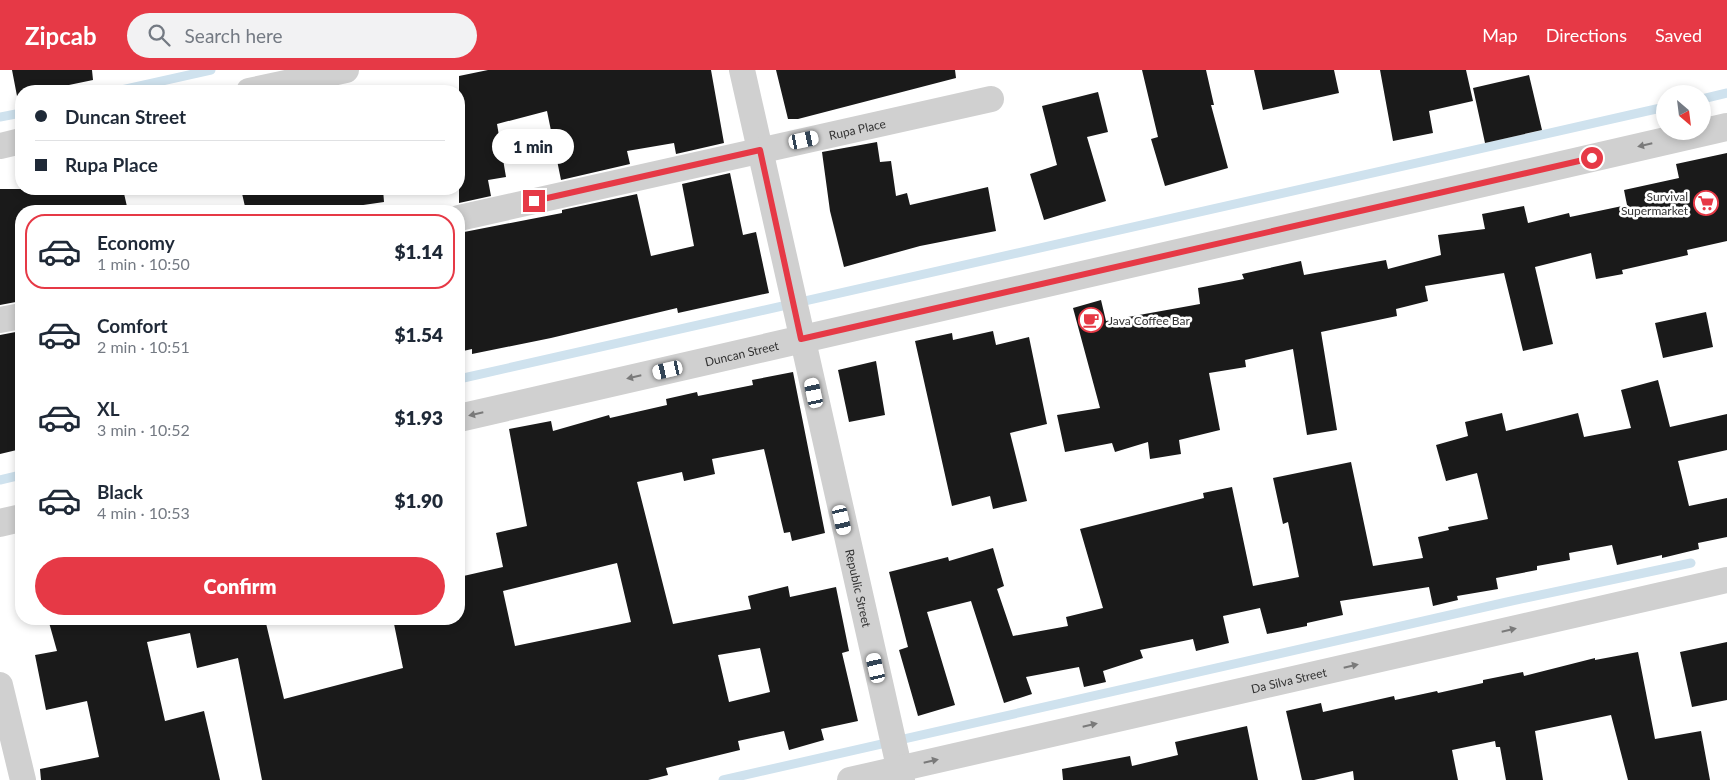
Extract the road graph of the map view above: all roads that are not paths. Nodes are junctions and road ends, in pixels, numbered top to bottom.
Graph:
1 (346, 70) edge
2 (742, 70) edge
3 (277, 85) edge
4 (991, 99) dead end
5 (1727, 126) edge
6 (15, 142) edge
7 (0, 146) edge
8 (760, 150) junction
9 (465, 217) edge
10 (15, 317) edge
11 (0, 320) edge
12 (800, 331) junction
13 (465, 416) edge
14 (15, 519) edge
15 (0, 523) edge
16 (1727, 580) edge
17 (0, 685) edge
18 (900, 770) edge
19 (23, 780) edge
20 (850, 780) edge

1 - 3 street
2 - 8 street, Republic Street
4 - 8 street, Rupa Place
5 -> 12 street, Duncan Street
6 - 7 street
8 - 9 street, Rupa Place
8 - 12 street, Republic Street
10 - 11 street
12 -> 13 street, Duncan Street
12 - 18 street, Republic Street
14 - 15 street
18 -> 16 street, Da Silva Street
17 - 19 street
18 - 20 street, Da Silva Street

